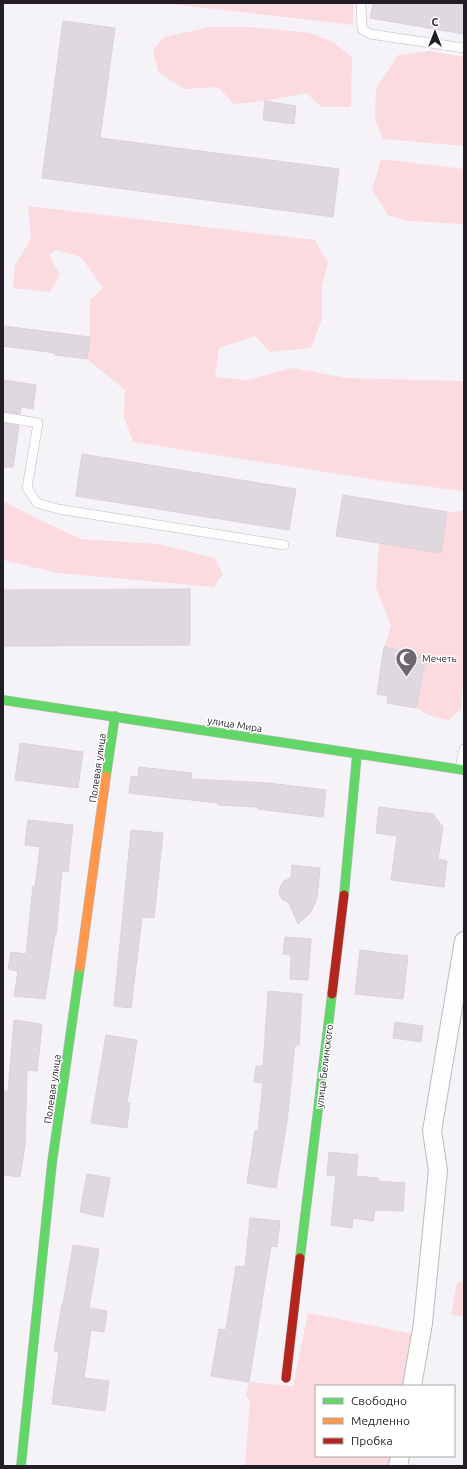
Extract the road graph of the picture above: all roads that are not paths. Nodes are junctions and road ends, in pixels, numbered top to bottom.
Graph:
1 (361, 3) edge
2 (464, 48) edge
3 (3, 417) edge
4 (284, 545) dead end
5 (3, 700) edge
6 (115, 716) junction
7 (464, 749) edge
8 (357, 754) junction
9 (462, 770) edge
10 (464, 940) edge
11 (286, 1378) dead end
12 (412, 1385) edge
13 (21, 1466) edge

1 - 2 lane
3 - 4 lane
5 - 6 street, улица Мира
6 - 8 street, улица Мира
6 - 13 street, Полевая улица
7 - 9 lane
8 - 9 street, улица Мира
8 - 11 street, улица Белинского
10 - 12 street

